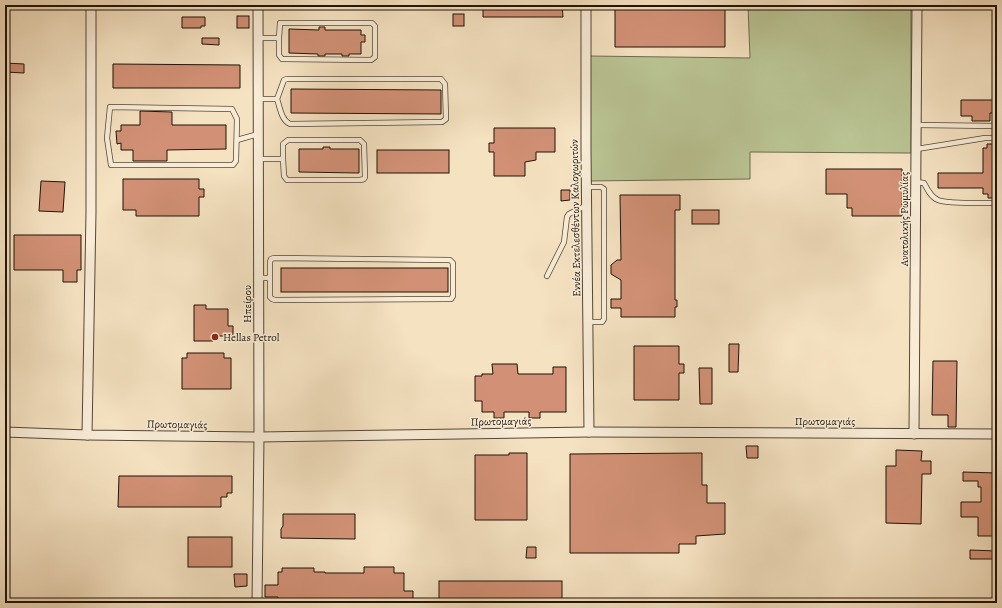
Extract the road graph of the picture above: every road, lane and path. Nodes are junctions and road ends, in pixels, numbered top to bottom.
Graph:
1 (91, 5) edge
2 (258, 5) edge
3 (586, 5) edge
4 (917, 5) edge
5 (258, 38) junction
6 (279, 38) junction
7 (259, 99) junction
8 (277, 99) junction
9 (917, 125) junction
10 (997, 126) edge
11 (258, 134) junction
12 (997, 138) edge
13 (237, 140) junction
14 (917, 149) junction
15 (258, 159) junction
16 (283, 159) junction
17 (916, 182) junction
18 (587, 187) junction
19 (997, 203) edge
20 (587, 205) junction
21 (547, 276) dead end
22 (259, 278) junction
23 (270, 278) junction
24 (588, 322) junction
25 (5, 432) edge
26 (589, 432) junction
27 (914, 434) junction
28 (997, 434) edge
29 (87, 435) junction
30 (260, 437) junction
31 (258, 603) edge

1 - 29 street
2 - 5 street, Ηπείρου
3 - 18 street, Εννέα Εκτελεσθέντων Καλοχωριτών
4 - 9 street, Ανατολικής Ρωμυλίας
5 - 6 lane
5 - 7 street, Ηπείρου
6 - 6 lane
7 - 8 lane
7 - 11 street, Ηπείρου
8 - 8 lane
9 - 10 lane
9 - 14 street, Ανατολικής Ρωμυλίας
11 - 13 lane
11 - 15 street, Ηπείρου
12 - 14 lane
13 - 13 lane
14 - 17 street, Ανατολικής Ρωμυλίας
15 - 16 lane
15 - 22 street, Ηπείρου
16 - 16 lane
17 - 19 lane
17 - 27 street, Ανατολικής Ρωμυλίας
18 - 20 street, Εννέα Εκτελεσθέντων Καλοχωριτών
18 - 24 lane
20 - 21 lane
20 - 24 street, Εννέα Εκτελεσθέντων Καλοχωριτών
22 - 23 lane
22 - 30 street, Ηπείρου
23 - 23 lane
24 - 26 street, Εννέα Εκτελεσθέντων Καλοχωριτών
25 - 29 street, Πρωτομαγιάς
26 - 27 street, Πρωτομαγιάς
26 - 30 street, Πρωτομαγιάς
27 - 28 street, Πρωτομαγιάς
29 - 30 street, Πρωτομαγιάς
30 - 31 street, Ηπείρου

